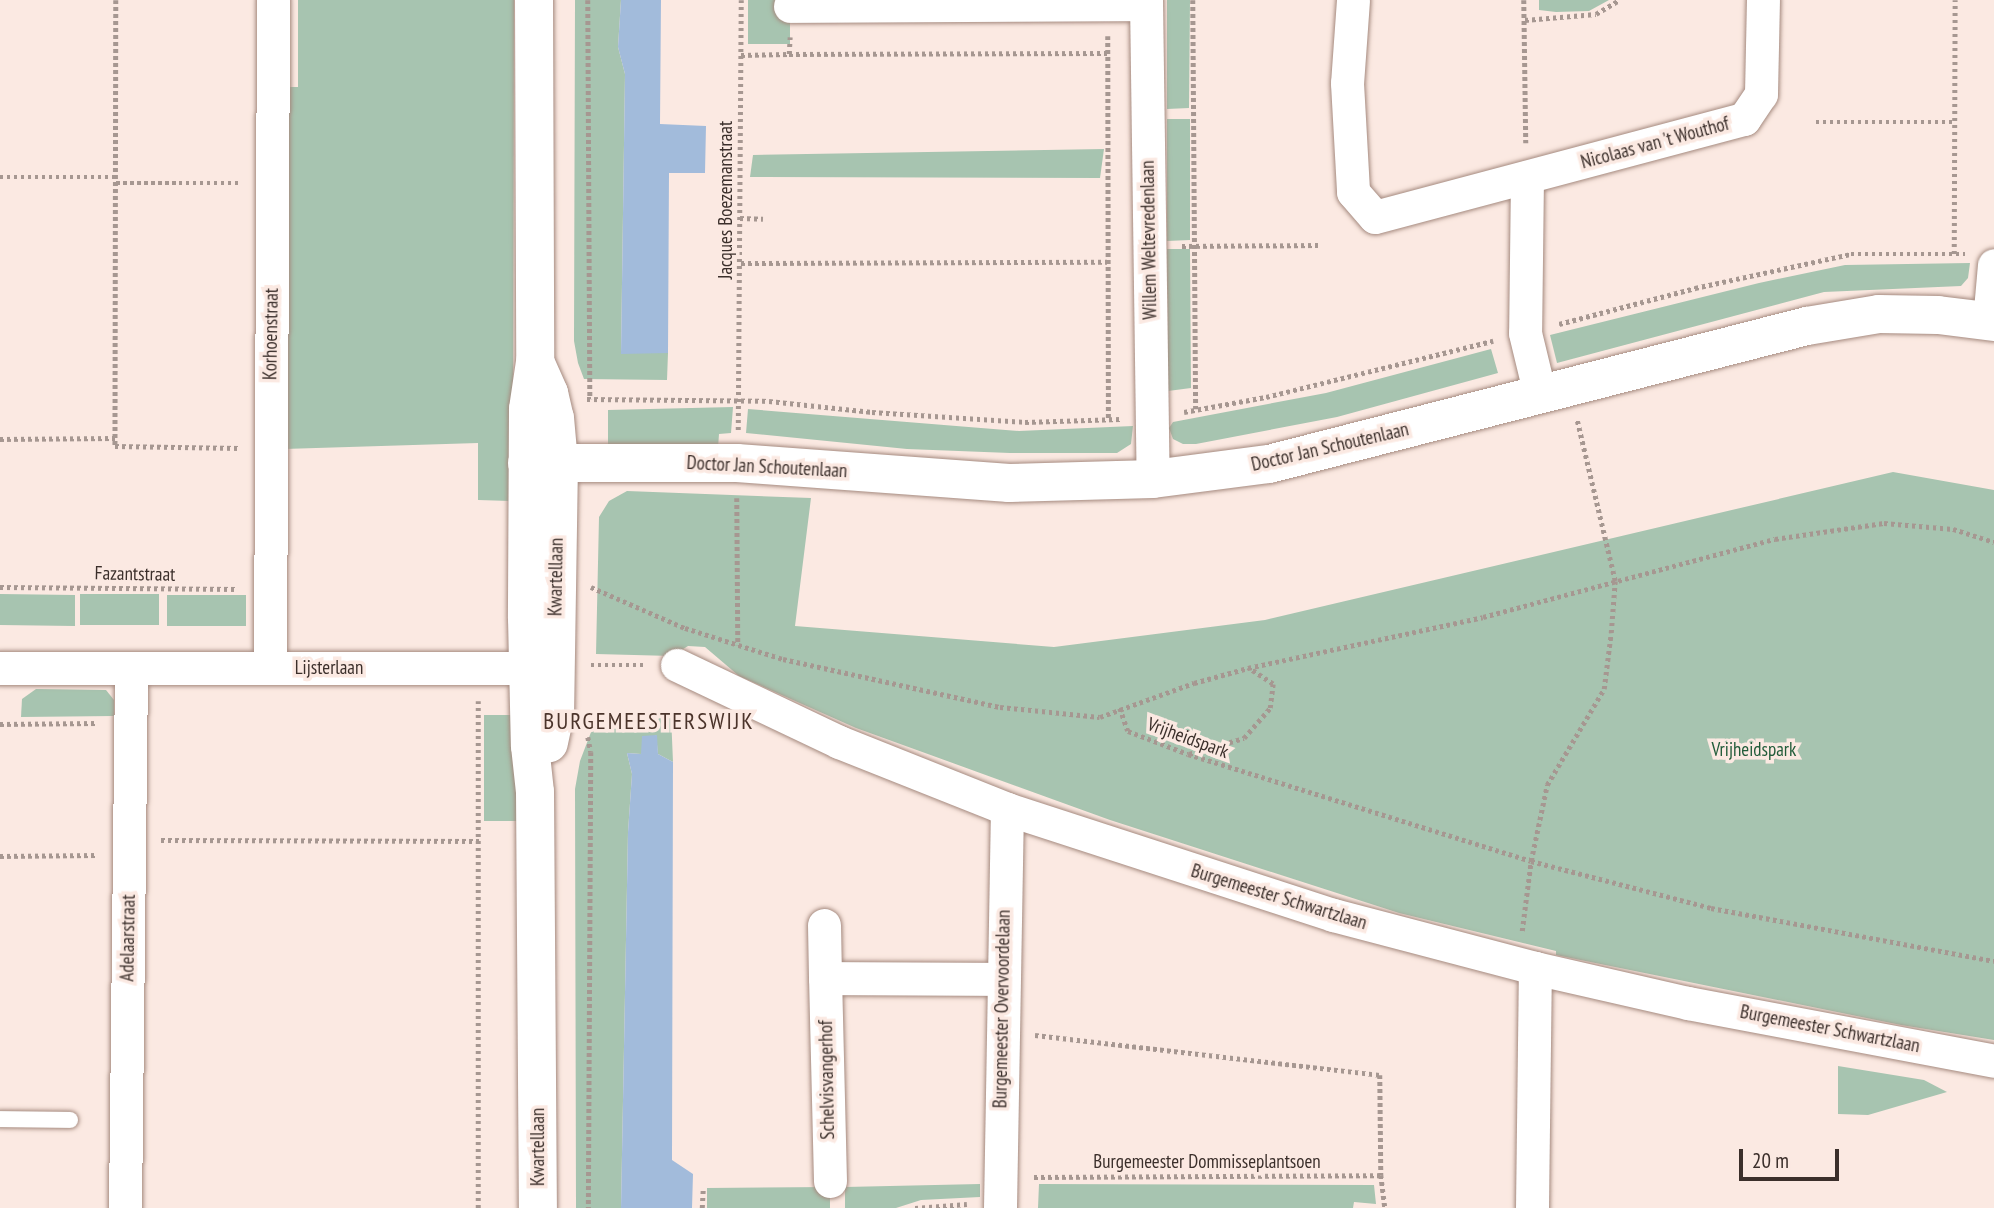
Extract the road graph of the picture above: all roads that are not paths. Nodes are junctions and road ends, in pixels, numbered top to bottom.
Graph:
1 (273, 0) edge
2 (534, 0) edge
3 (1353, 0) edge
4 (1763, 0) edge
5 (1146, 2) edge
6 (790, 6) road end
7 (1527, 177) junction
8 (1984, 260) edge
9 (1991, 322) edge
10 (1555, 391) junction
11 (543, 463) junction
12 (1153, 479) junction
13 (677, 665) road end
14 (0, 668) edge
15 (131, 668) junction
16 (271, 668) junction
17 (527, 668) junction
18 (535, 792) junction
19 (1007, 809) junction
20 (824, 925) dead end
21 (1527, 965) junction
22 (825, 978) junction
23 (1003, 979) junction
24 (1994, 1061) edge
25 (0, 1119) edge
26 (70, 1120) dead end
27 (830, 1181) dead end
28 (986, 1206) edge
29 (125, 1208) edge
30 (538, 1208) edge
31 (1532, 1208) edge

1 - 16 street, Korhoenstraat
2 - 11 street, Kwartellaan
3 - 7 street, Nicolaas van 't Wouthof
4 - 7 street, Nicolaas van 't Wouthof
5 - 6 street
5 - 12 street, Willem Weltevredenlaan
7 - 10 street
8 - 9 street
9 - 10 street, Doctor Jan Schoutenlaan
10 - 12 street, Doctor Jan Schoutenlaan
11 - 12 street, Doctor Jan Schoutenlaan
11 - 17 street, Kwartellaan
11 - 18 street, Kwartellaan
13 - 19 street, Burgemeester Schwartzlaan
14 - 15 street, Lijsterlaan
15 - 16 street, Lijsterlaan
15 - 29 street, Adelaarstraat
16 - 17 street, Lijsterlaan
17 - 18 street, Kwartellaan
18 - 30 street, Kwartellaan
19 - 21 street, Burgemeester Schwartzlaan
19 - 23 street, Burgemeester Overvoordelaan
20 - 22 street, Schelvisvangerhof
21 - 24 street, Burgemeester Schwartzlaan
21 - 31 street
22 - 23 street
22 - 27 street, Schelvisvangerhof
23 - 28 street, Burgemeester Overvoordelaan
25 - 26 lane

